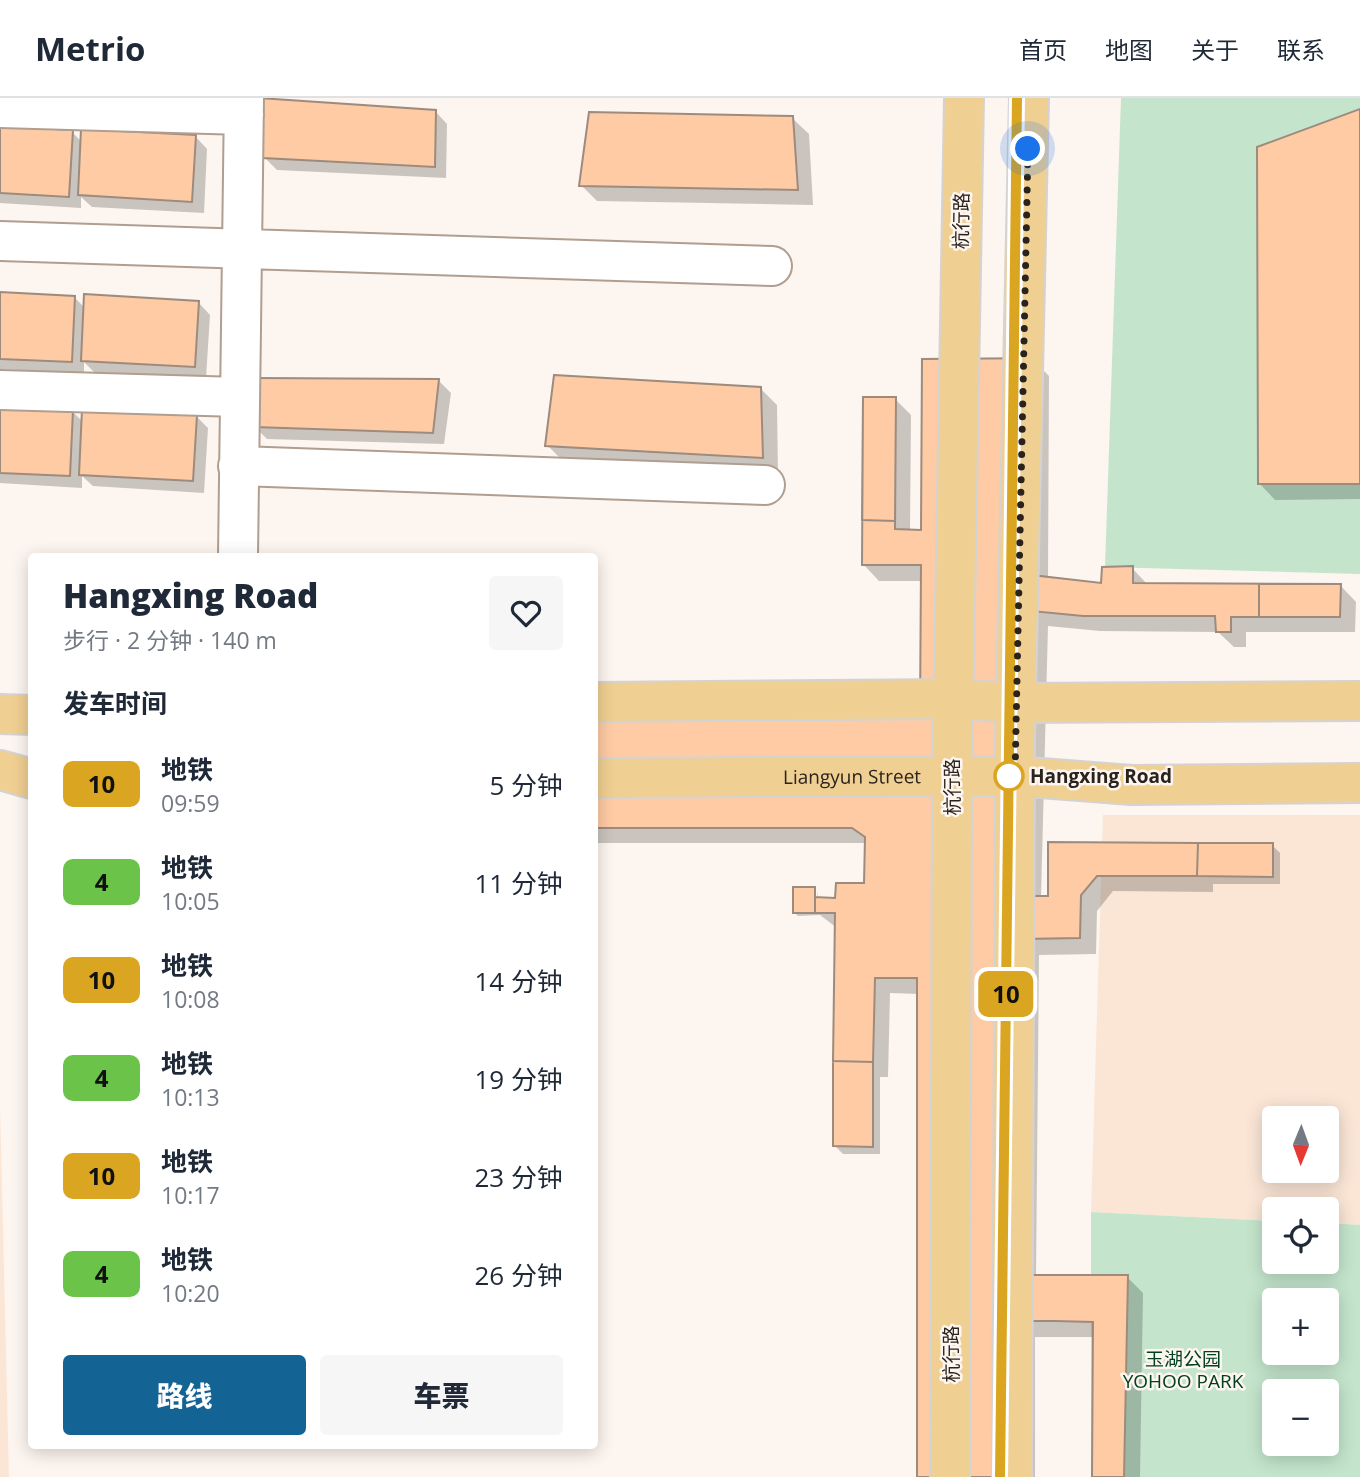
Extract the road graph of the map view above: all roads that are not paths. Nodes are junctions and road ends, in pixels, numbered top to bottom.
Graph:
1 (964, 98) edge
2 (1029, 98) edge
3 (244, 106) edge
4 (0, 108) edge
5 (0, 241) edge
6 (242, 249) junction
7 (772, 266) dead end
8 (0, 390) edge
9 (239, 397) junction
10 (238, 466) junction
11 (765, 485) dead end
12 (238, 553) edge
13 (953, 699) junction
14 (1360, 701) edge
15 (598, 702) edge
16 (1016, 703) junction
17 (0, 714) edge
18 (28, 715) edge
19 (0, 770) edge
20 (952, 776) junction
21 (1015, 776) junction
22 (28, 778) edge
23 (598, 778) edge
24 (1360, 783) edge
25 (950, 1477) edge
26 (1012, 1477) edge

1 - 13 main road, 杭行路
2 - 16 main road
3 - 4 street
3 - 6 street
5 - 6 street
6 - 7 street
6 - 9 street
8 - 9 street
9 - 10 street
10 - 11 street
10 - 12 street
13 - 15 main road
13 - 16 main road
13 - 20 main road, 杭行路
14 - 16 main road
16 - 21 main road
17 - 18 main road
19 - 22 main road
20 - 21 main road, Liangyun Street
20 - 23 main road, Liangyun Street
20 - 25 main road, 杭行路
21 - 24 main road, Liangyun Street
21 - 26 main road

